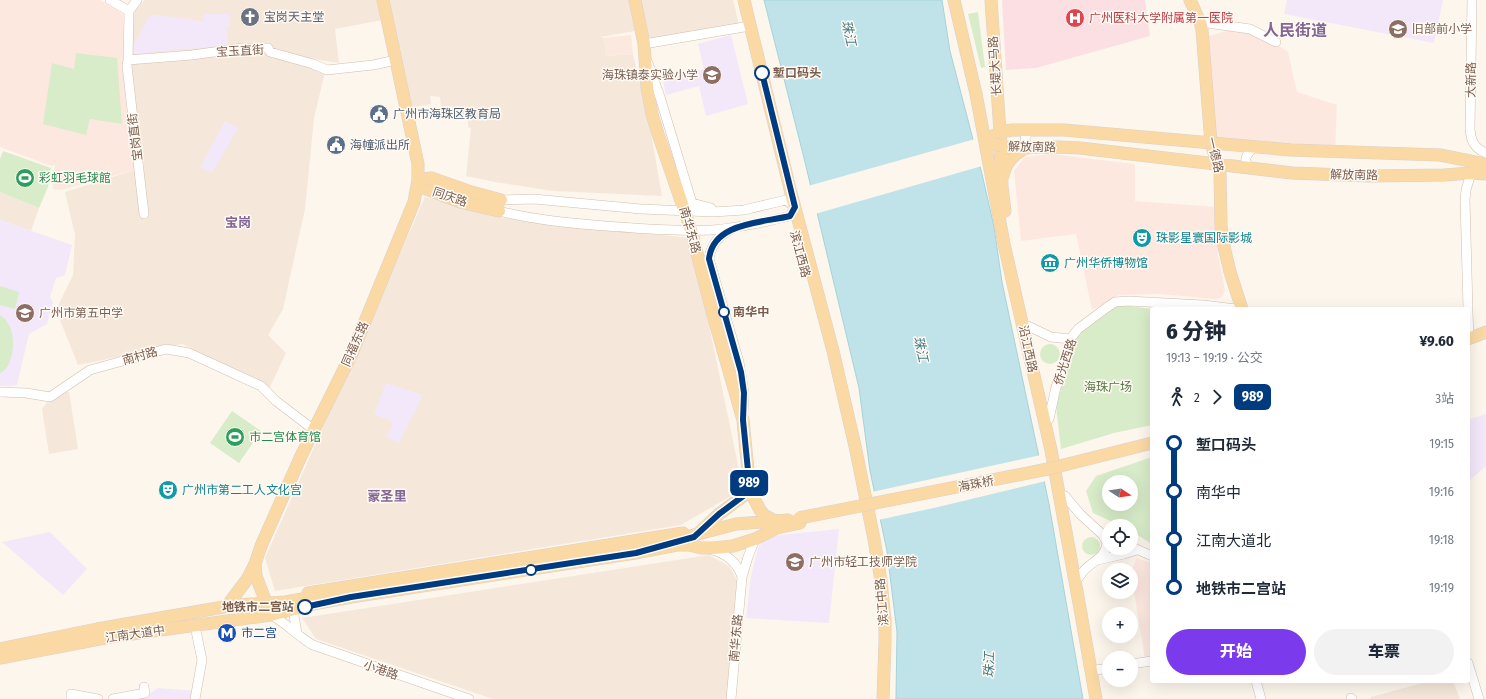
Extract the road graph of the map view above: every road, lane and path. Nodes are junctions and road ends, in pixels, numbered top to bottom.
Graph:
1 (110, 0) edge
2 (137, 0) edge
3 (384, 0) edge
4 (635, 0) edge
5 (737, 0) edge
6 (744, 0) edge
7 (954, 0) edge
8 (991, 0) edge
9 (1190, 0) edge
10 (1472, 0) edge
11 (129, 11) junction
12 (1200, 22) junction
13 (747, 26) junction
14 (1276, 42) dead end
15 (644, 44) junction
16 (645, 56) junction
17 (128, 60) junction
18 (396, 62) junction
19 (997, 89) junction
20 (976, 94) junction
21 (1030, 130) junction
22 (1000, 132) junction
23 (667, 139) dead end
24 (994, 143) junction
25 (1211, 143) junction
26 (1255, 147) junction
27 (1027, 149) junction
28 (1484, 160) edge
29 (1218, 165) junction
30 (1251, 169) junction
31 (1471, 173) junction
32 (1486, 174) edge
33 (418, 180) junction
34 (1002, 187) junction
35 (500, 206) junction
36 (690, 208) junction
37 (790, 208) junction
38 (144, 214) dead end
39 (739, 226) junction
40 (691, 230) junction
41 (699, 261) junction
42 (716, 285) junction
43 (1212, 307) edge
44 (1241, 307) edge
45 (1468, 307) edge
46 (1028, 326) junction
47 (1486, 332) edge
48 (1070, 339) junction
49 (1470, 339) edge
50 (0, 392) edge
51 (1049, 419) junction
52 (743, 420) junction
53 (314, 430) junction
54 (1150, 444) edge
55 (1150, 448) edge
56 (750, 491) junction
57 (1065, 496) junction
58 (864, 508) junction
59 (800, 520) junction
60 (775, 521) junction
61 (1096, 528) junction
62 (703, 531) junction
63 (1102, 531) edge
64 (755, 539) junction
65 (701, 548) junction
66 (1138, 550) edge
67 (636, 553) junction
68 (1120, 555) edge
69 (1150, 555) edge
70 (1097, 560) junction
71 (255, 564) junction
72 (742, 577) junction
73 (1079, 578) junction
74 (266, 603) junction
75 (227, 606) junction
76 (293, 610) junction
77 (271, 615) junction
78 (195, 626) junction
79 (297, 633) junction
80 (1, 657) edge
81 (1150, 661) edge
82 (1138, 663) edge
83 (1102, 669) edge
84 (1096, 670) junction
85 (1470, 670) edge
86 (1257, 683) edge
87 (1469, 683) edge
88 (144, 687) dead end
89 (71, 699) edge
90 (98, 699) edge
91 (113, 699) edge
92 (195, 699) edge
93 (469, 699) edge
94 (731, 699) edge
95 (876, 699) edge
96 (883, 699) edge
97 (1096, 699) edge
98 (1100, 699) edge
99 (1261, 699) edge
100 (1474, 699) edge
101 (1479, 699) edge

1 - 11 street
2 - 11 street
3 - 18 main road, 同福东路
4 - 15 main road, 南华东路
5 - 13 main road, 滨江西路
6 - 13 main road, 滨江西路
7 - 20 main road, 沿江西路
8 - 19 main road, 长堤大马路
9 - 12 main road, 一德路
10 - 28 street, 大新路
11 - 17 street
12 - 14 street
12 - 25 main road, 一德路
13 - 15 street
13 - 37 main road, 滨江西路
15 - 16 main road, 南华东路
16 - 23 main road
16 - 36 main road, 南华东路
17 - 18 street, 宝玉直街
17 - 38 street, 宝岗直街
18 - 33 main road, 同福东路
19 - 20 main road
19 - 22 main road, 长堤大马路
20 - 24 main road, 沿江西路
21 - 22 main road, 解放南路
21 - 25 main road, 解放南路
21 - 27 street
22 - 24 main road, 解放南路
22 - 34 main road, 沿江西路
24 - 27 main road, 解放南路
24 - 97 main road, 沿江西路
25 - 26 main road, 解放南路
25 - 29 main road, 一德路
26 - 28 main road, 解放南路
26 - 30 street
27 - 29 main road, 解放南路
27 - 34 main road
29 - 30 main road, 解放南路
29 - 44 main road, 一德路
30 - 31 main road, 解放南路
31 - 32 main road, 解放南路
31 - 45 street
33 - 35 main road, 同庆路
33 - 53 main road, 同福东路
34 - 46 main road, 沿江西路
35 - 36 street
35 - 40 street
36 - 37 street
36 - 40 main road, 南华东路
37 - 39 street
37 - 58 main road, 滨江西路
39 - 40 street
39 - 42 street
40 - 41 main road, 南华东路
41 - 42 street
41 - 52 main road, 南华东路
42 - 52 street
43 - 48 street, 侨光西路
46 - 48 street
46 - 51 main road, 沿江西路
47 - 49 main road
48 - 51 street, 侨光西路
50 - 53 street, 南村路
51 - 57 main road, 沿江西路
52 - 56 main road, 南华东路
53 - 71 main road, 同福东路
54 - 59 main road, 海珠桥, bridge
55 - 59 main road, 海珠桥
56 - 60 main road, 南华东路
56 - 62 main road
57 - 61 street
57 - 73 main road, 沿江西路
58 - 95 main road, 滨江中路
58 - 96 main road, 滨江中路
59 - 60 main road
59 - 64 main road
60 - 62 main road
61 - 63 street
61 - 70 street
62 - 67 main road
62 - 74 main road, 江南大道中
64 - 65 main road
64 - 72 street, 南华东路
65 - 67 main road
65 - 72 street
65 - 76 main road
66 - 69 street
67 - 76 main road
68 - 70 street
70 - 73 street
71 - 74 main road
71 - 75 main road, 同福东路
72 - 94 street, 南华东路
73 - 84 main road, 沿江西路
74 - 75 main road, 江南大道中
74 - 77 main road
75 - 80 main road, 江南大道中
76 - 77 main road, 江南大道中
76 - 79 street
77 - 78 main road, 江南大道中
77 - 79 street, 小港路
78 - 80 main road, 江南大道中
78 - 92 street
79 - 93 street, 小港路
81 - 82 street
83 - 84 street
84 - 98 main road, 沿江西路
85 - 101 street
86 - 99 street
87 - 100 street
88 - 91 street
89 - 90 street

